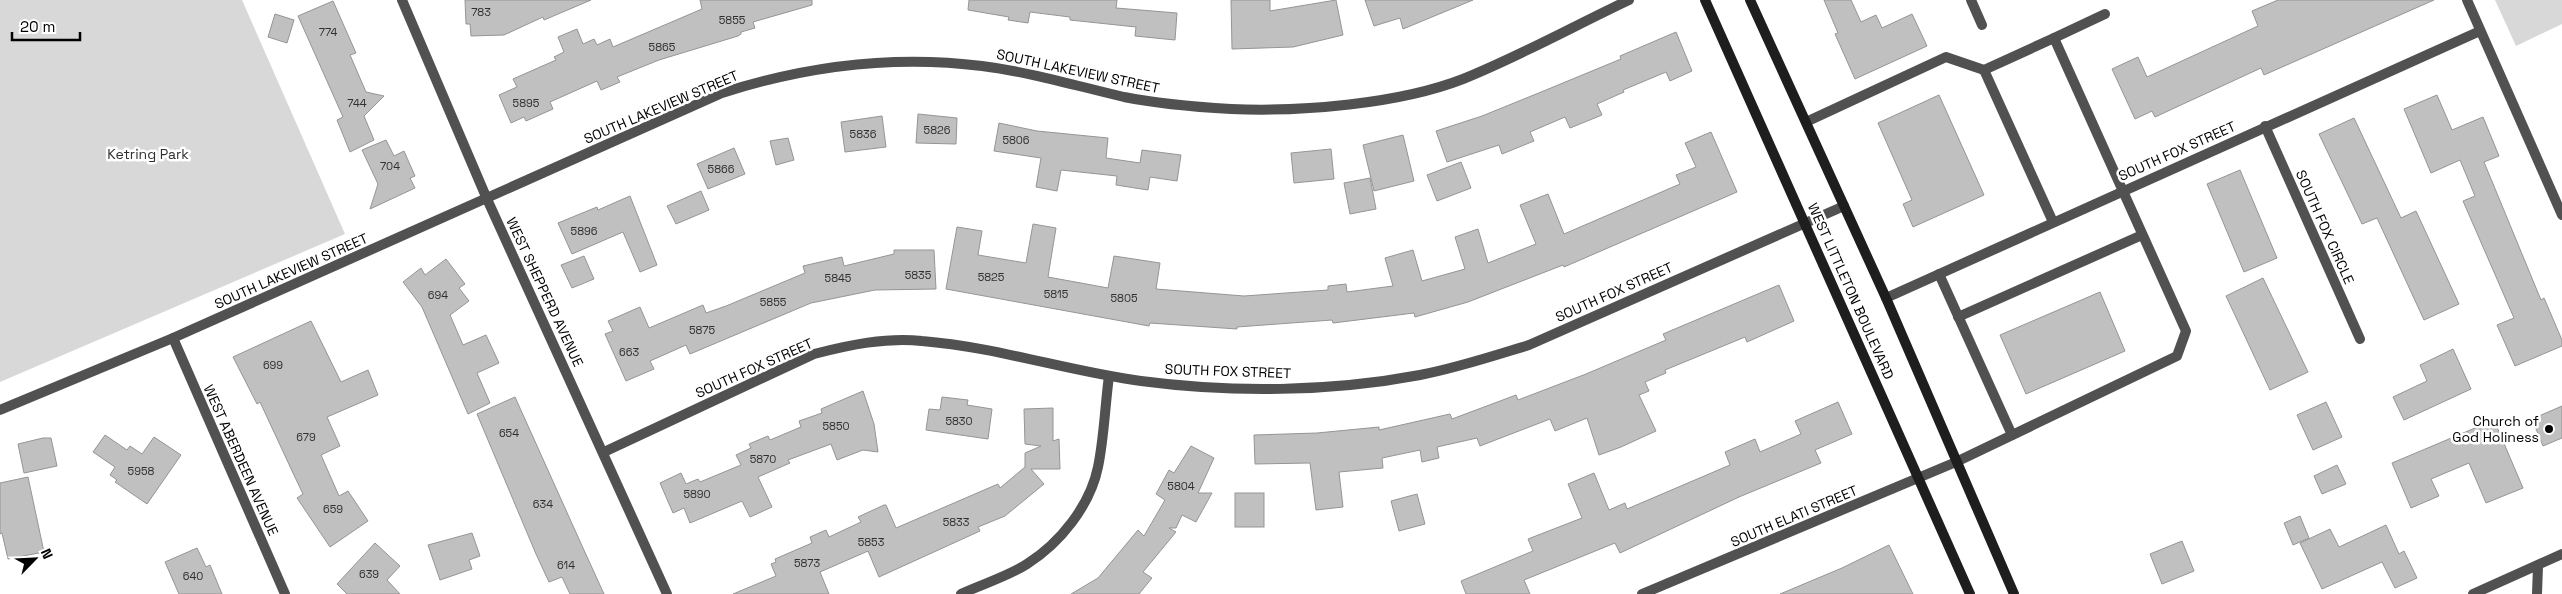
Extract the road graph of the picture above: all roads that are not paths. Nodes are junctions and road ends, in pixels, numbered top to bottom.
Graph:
1 (402, 0) edge
2 (1629, 0) edge
3 (1705, 0) edge
4 (1750, 0) edge
5 (1971, 0) edge
6 (2467, 0) edge
7 (2105, 14) dead end
8 (1982, 26) dead end
9 (2480, 31) junction
10 (2054, 38) junction
11 (1984, 70) junction
12 (1806, 122) junction
13 (2265, 126) junction
14 (2122, 191) junction
15 (487, 199) junction
16 (1844, 206) junction
17 (2562, 215) edge
18 (2053, 222) junction
19 (1806, 223) junction
20 (2142, 235) junction
21 (1939, 274) junction
22 (1886, 298) junction
23 (1958, 318) junction
24 (173, 338) junction
25 (2360, 338) dead end
26 (1109, 376) junction
27 (0, 410) edge
28 (2012, 435) junction
29 (604, 452) junction
30 (1956, 462) junction
31 (1920, 478) junction
32 (2562, 554) edge
33 (2538, 566) junction
34 (285, 594) edge
35 (667, 594) edge
36 (961, 594) edge
37 (1642, 594) edge
38 (1970, 594) edge
39 (2014, 594) edge
40 (2473, 594) edge
41 (2536, 594) edge

1 - 15 street, WEST SHEPPERD AVENUE
2 - 15 street, SOUTH LAKEVIEW STREET
3 - 19 main road, WEST LITTLETON BOULEVARD
4 - 12 main road, WEST LITTLETON BOULEVARD
5 - 8 street
6 - 9 street
7 - 10 street
9 - 13 street, SOUTH FOX STREET
9 - 17 street
10 - 11 street
10 - 14 street, SOUTH ELATI STREET
11 - 12 street
11 - 18 street
12 - 16 main road, WEST LITTLETON BOULEVARD
13 - 14 street, SOUTH FOX STREET
13 - 25 street, SOUTH FOX CIRCLE
14 - 18 street, SOUTH FOX STREET
14 - 20 street, SOUTH ELATI STREET
15 - 24 street, SOUTH LAKEVIEW STREET
15 - 29 street, WEST SHEPPERD AVENUE
16 - 19 street, SOUTH FOX STREET
16 - 22 main road, WEST LITTLETON BOULEVARD
18 - 21 street, SOUTH FOX STREET
19 - 26 street, SOUTH FOX STREET
19 - 31 main road, WEST LITTLETON BOULEVARD
20 - 23 street
20 - 28 street, SOUTH ELATI STREET
21 - 22 street, SOUTH FOX STREET
21 - 23 street
22 - 30 main road, WEST LITTLETON BOULEVARD
23 - 28 street
24 - 27 street, SOUTH LAKEVIEW STREET
24 - 34 street, WEST ABERDEEN AVENUE
26 - 29 street, SOUTH FOX STREET
26 - 36 street
28 - 30 street, SOUTH ELATI STREET
29 - 35 street, WEST SHEPPERD AVENUE
30 - 31 street, SOUTH ELATI STREET
30 - 39 main road, WEST LITTLETON BOULEVARD
31 - 37 street, SOUTH ELATI STREET
31 - 38 main road, WEST LITTLETON BOULEVARD
32 - 33 street
33 - 40 street
33 - 41 street

